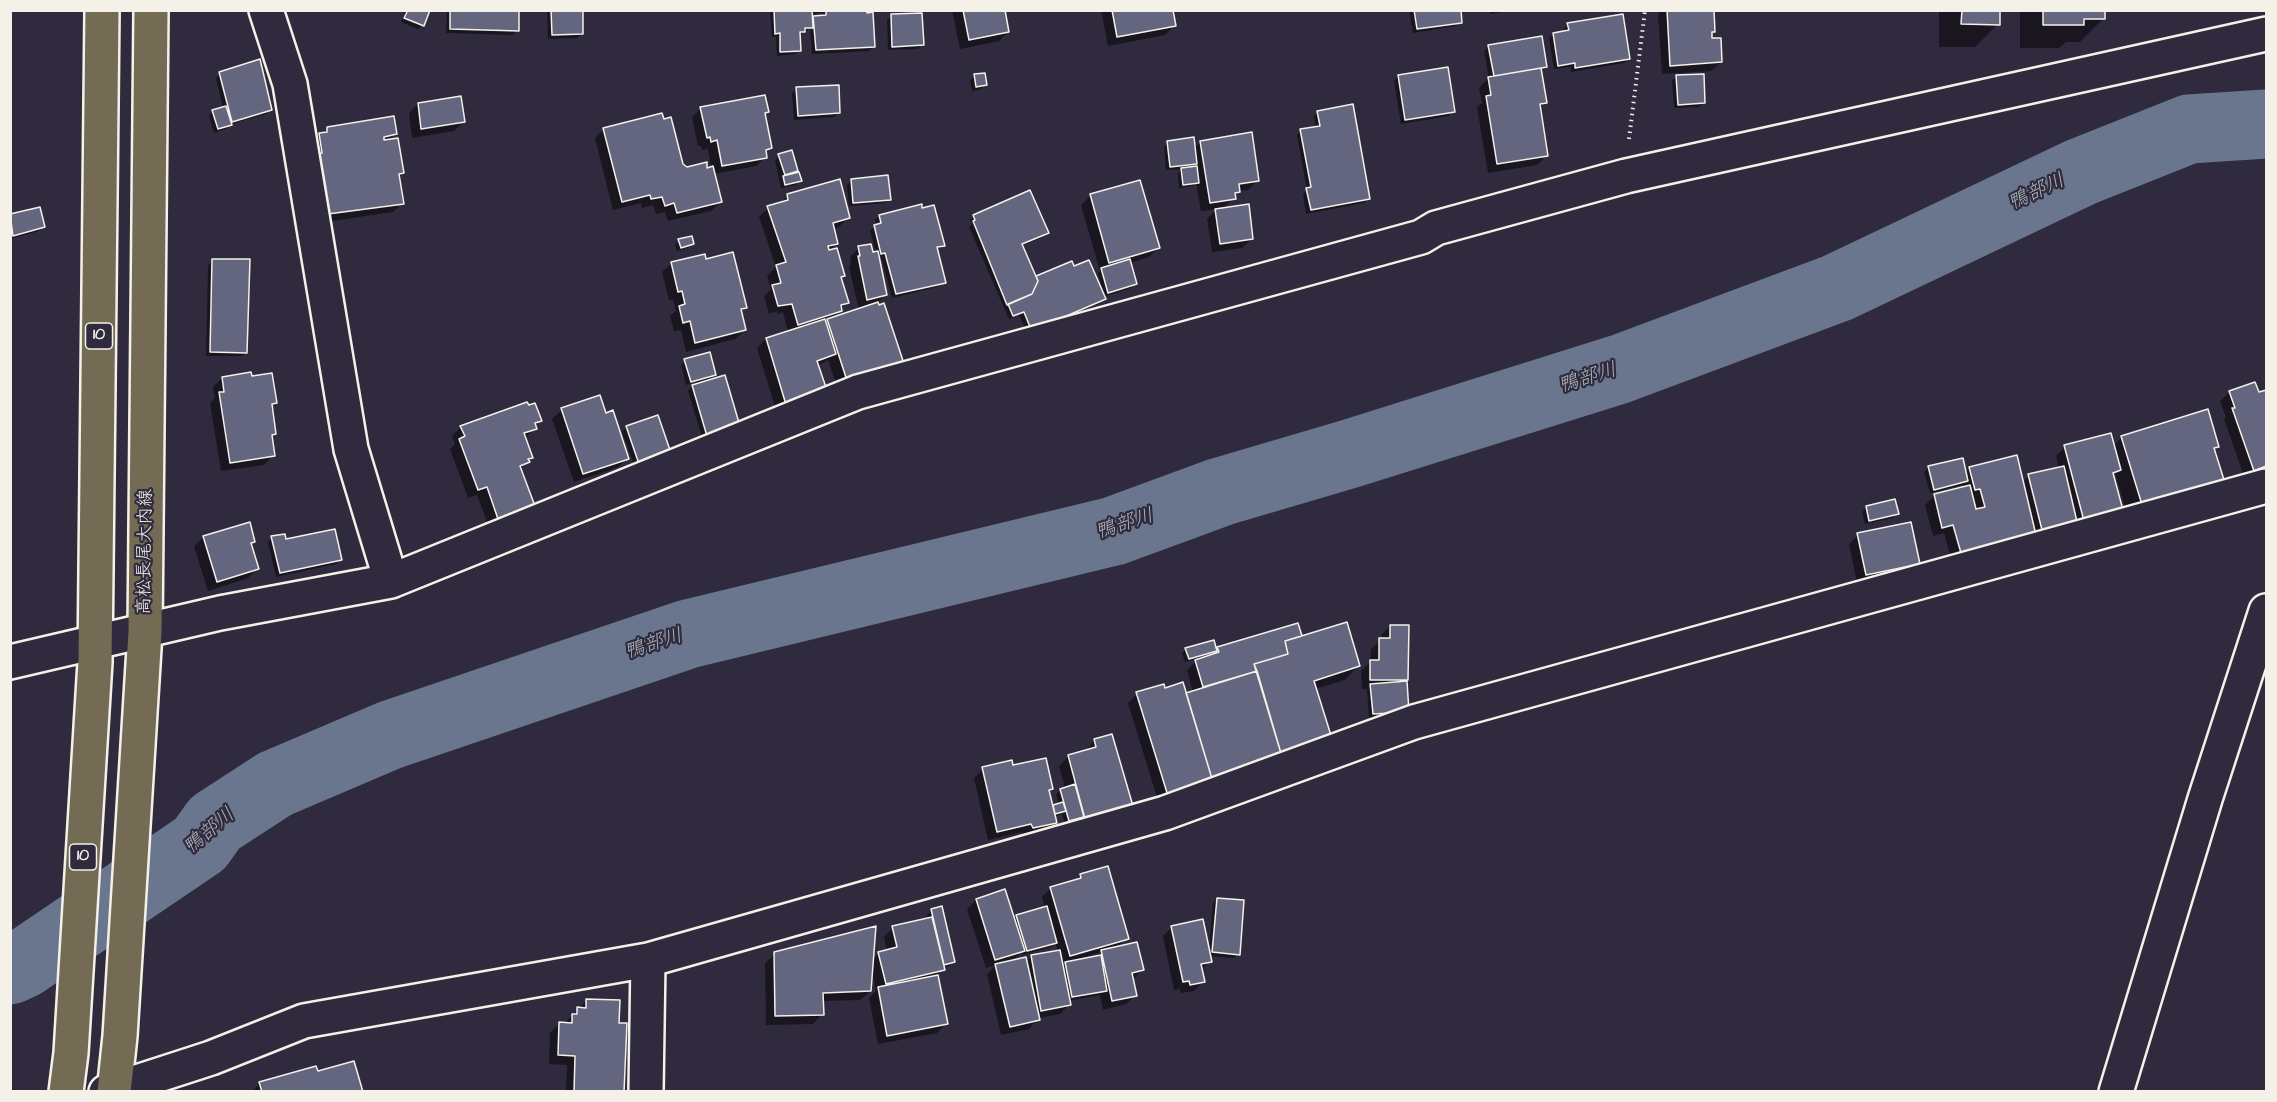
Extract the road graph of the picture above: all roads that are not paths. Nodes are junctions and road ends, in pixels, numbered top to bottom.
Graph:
1 (102, 10) edge
2 (151, 10) edge
3 (267, 10) edge
4 (2266, 34) edge
5 (2266, 486) edge
6 (391, 581) junction
7 (2266, 611) edge
8 (145, 642) junction
9 (95, 652) junction
10 (10, 662) edge
11 (648, 960) junction
12 (112, 1091) edge
13 (66, 1092) edge
14 (646, 1092) edge
15 (2116, 1092) edge

1 - 9 main road, 10
2 - 8 main road, 高松長尾大内線
3 - 6 street
4 - 6 street
5 - 11 street
6 - 8 street
7 - 15 street
8 - 9 street
8 - 12 main road, 高松長尾大内線
9 - 10 street
9 - 13 main road, 10
11 - 12 street
11 - 14 street

